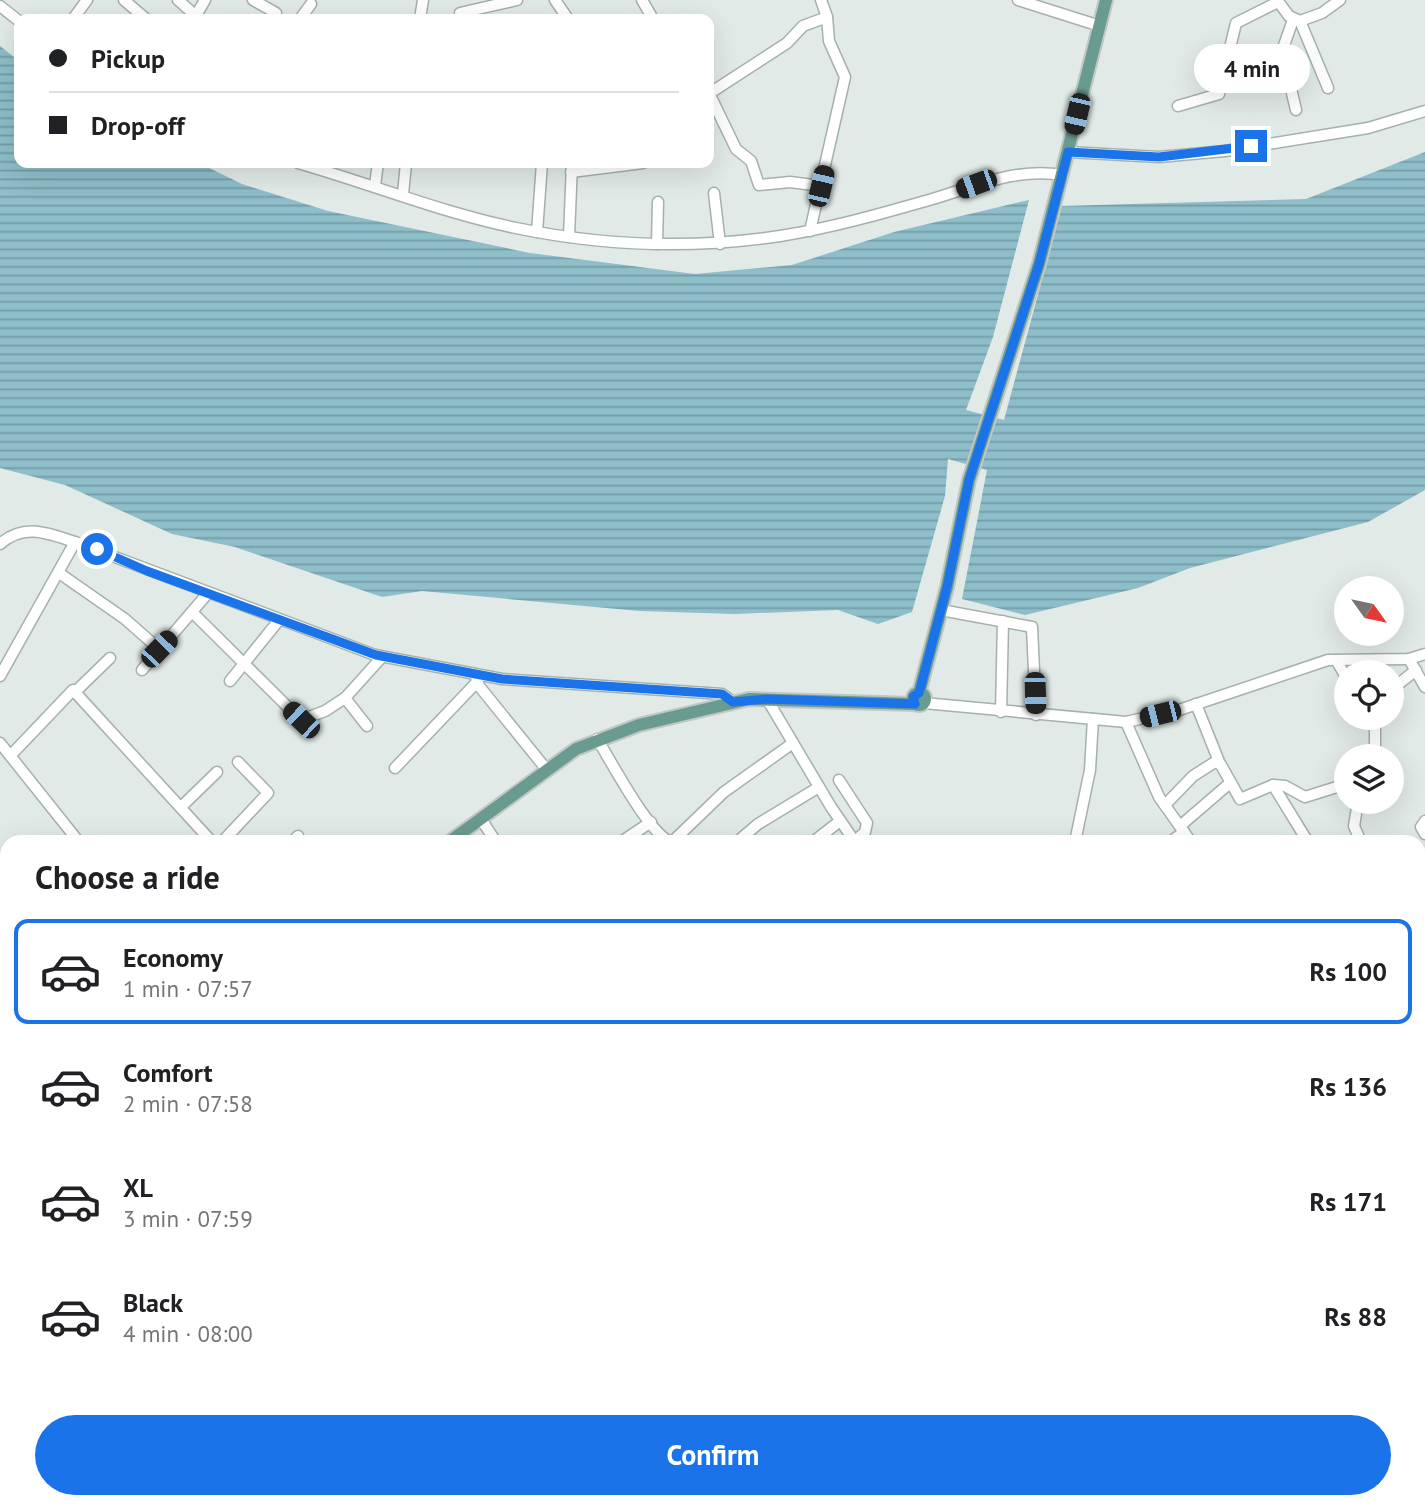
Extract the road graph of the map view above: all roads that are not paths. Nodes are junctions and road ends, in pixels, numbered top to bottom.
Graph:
1 (124, 0) edge
2 (178, 0) edge
3 (253, 0) edge
4 (517, 0) edge
5 (821, 0) edge
6 (1018, 0) edge
7 (1106, 0) edge
8 (1340, 0) edge
9 (1278, 1) edge
10 (311, 4) dead end
11 (276, 13) dead end
12 (140, 14) edge
13 (191, 14) edge
14 (304, 14) edge
15 (467, 14) edge
16 (827, 17) junction
17 (1297, 20) junction
18 (1100, 26) junction
19 (1328, 88) dead end
20 (714, 90) edge
21 (714, 103) edge
22 (1178, 106) dead end
23 (1296, 110) dead end
24 (1425, 111) edge
25 (1068, 152) junction
26 (332, 168) edge
27 (377, 168) edge
28 (406, 168) edge
29 (542, 168) edge
30 (571, 168) edge
31 (1063, 175) junction
32 (375, 185) junction
33 (821, 186) junction
34 (713, 193) dead end
35 (403, 194) junction
36 (657, 202) dead end
37 (810, 231) junction
38 (537, 232) junction
39 (569, 237) junction
40 (657, 244) junction
41 (719, 244) junction
42 (75, 542) junction
43 (0, 544) edge
44 (59, 573) junction
45 (208, 593) junction
46 (942, 610) junction
47 (193, 613) junction
48 (279, 620) junction
49 (1003, 621) junction
50 (159, 649) junction
51 (1425, 654) edge
52 (382, 657) junction
53 (110, 658) dead end
54 (1409, 659) junction
55 (1334, 660) edge
56 (1336, 660) edge
57 (245, 663) junction
58 (142, 670) dead end
59 (1416, 670) junction
60 (0, 676) edge
61 (476, 678) junction
62 (1404, 680) edge
63 (230, 681) dead end
64 (1425, 687) edge
65 (76, 691) junction
66 (345, 698) junction
67 (767, 699) junction
68 (919, 700) junction
69 (733, 702) junction
70 (1196, 704) junction
71 (1001, 712) junction
72 (1036, 715) junction
73 (1093, 719) junction
74 (1126, 722) junction
75 (367, 726) dead end
76 (597, 739) junction
77 (0, 743) edge
78 (793, 743) junction
79 (11, 755) junction
80 (238, 762) dead end
81 (1220, 764) junction
82 (395, 768) dead end
83 (547, 770) junction
84 (217, 772) dead end
85 (839, 780) dead end
86 (1230, 783) junction
87 (1273, 785) junction
88 (819, 787) junction
89 (1334, 788) edge
90 (1165, 805) junction
91 (182, 806) junction
92 (1356, 814) edge
93 (481, 819) junction
94 (841, 821) junction
95 (1425, 821) edge
96 (651, 822) junction
97 (1182, 829) junction
98 (1425, 834) edge
99 (74, 835) edge
100 (206, 835) edge
101 (229, 835) edge
102 (459, 835) edge
103 (491, 835) edge
104 (632, 835) edge
105 (661, 835) edge
106 (679, 835) edge
107 (745, 835) edge
108 (822, 835) edge
109 (850, 835) edge
110 (862, 835) edge
111 (1076, 835) edge
112 (1176, 835) edge
113 (1186, 835) edge
114 (1304, 835) edge
115 (1358, 835) edge

1 - 12 street
2 - 13 street
3 - 11 street
4 - 15 street
5 - 16 street
6 - 18 street
7 - 18 main road
8 - 17 street
9 - 17 street
9 - 22 street
10 - 14 street
16 - 20 street
16 - 33 street
17 - 19 street
17 - 23 street
18 - 25 main road
21 - 33 street
24 - 25 street
25 - 31 main road
26 - 32 street
27 - 32 street
28 - 35 street
29 - 38 street
30 - 39 street
31 - 37 street
31 - 46 main road
32 - 35 street
33 - 37 street
34 - 41 street
35 - 38 street
36 - 40 street
37 - 41 street
38 - 39 street
39 - 40 street
40 - 41 street
42 - 43 street
42 - 44 street
42 - 45 street
44 - 50 street
44 - 60 street
45 - 47 street
45 - 48 street
46 - 49 street
46 - 68 main road
47 - 50 street
47 - 57 street
48 - 52 street
48 - 57 street
49 - 71 street
49 - 72 street
50 - 58 street
51 - 54 street
52 - 61 street
52 - 66 street
53 - 65 street
54 - 56 street
54 - 59 street
55 - 70 street
57 - 63 street
57 - 66 street
59 - 62 street
59 - 64 street
61 - 69 street
61 - 82 street
61 - 83 street
65 - 79 street
65 - 91 street
66 - 75 street
67 - 68 main road
67 - 69 main road
67 - 78 street
68 - 71 street
69 - 76 main road
70 - 74 street
70 - 81 street
71 - 72 street
72 - 73 street
73 - 74 street
73 - 111 street
74 - 90 street
76 - 83 main road
76 - 96 street
77 - 79 street
78 - 88 street
78 - 106 street
79 - 99 street
80 - 101 street
81 - 86 street
81 - 90 street
83 - 93 main road
84 - 91 street
85 - 110 street
86 - 87 street
86 - 97 street
87 - 89 street
87 - 114 street
88 - 94 street
88 - 107 street
90 - 97 street
91 - 100 street
92 - 115 street
93 - 102 main road
93 - 103 street
94 - 108 street
94 - 109 street
95 - 98 street
96 - 104 street
96 - 105 street
97 - 112 street
97 - 113 street

